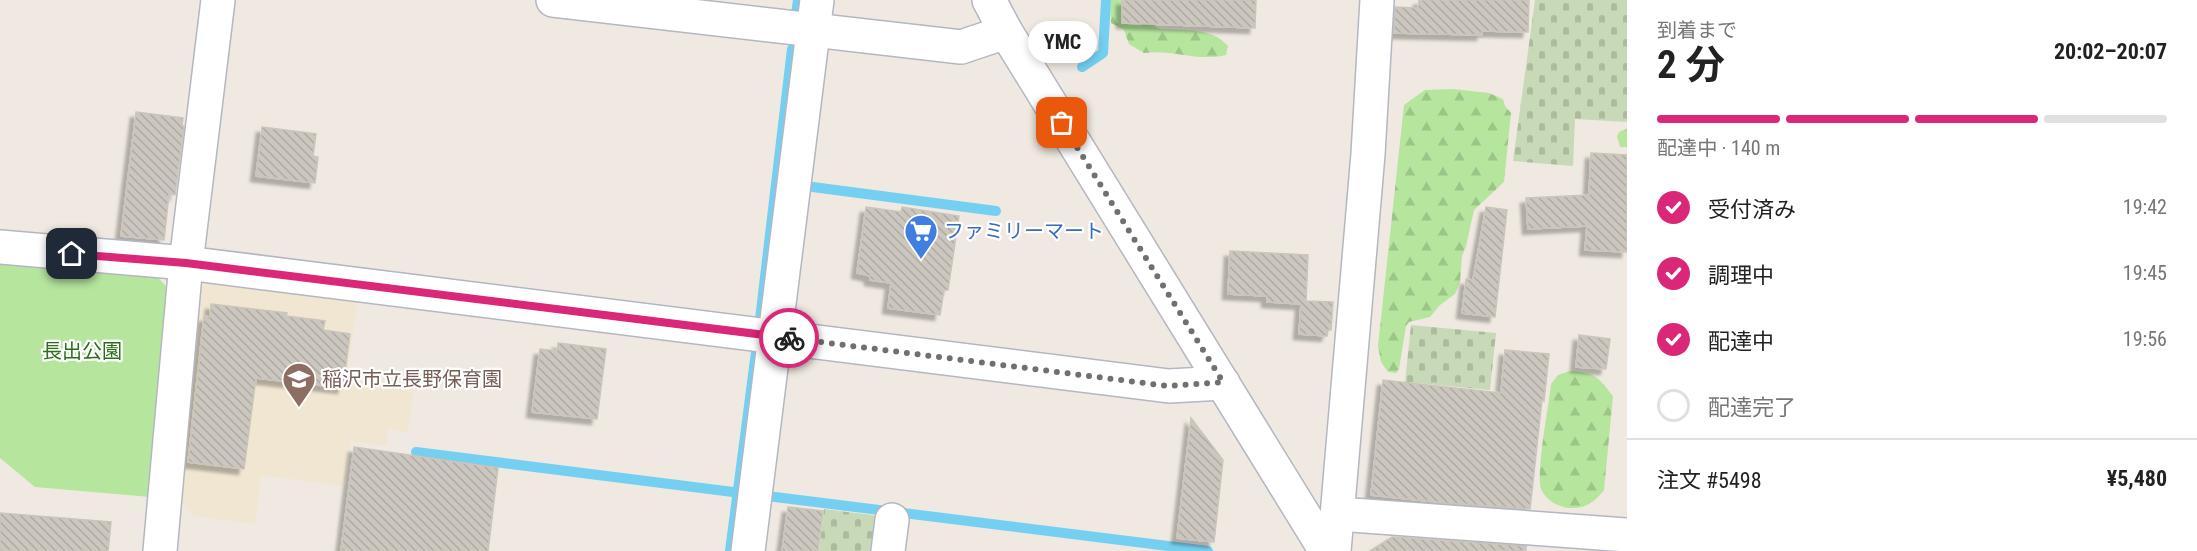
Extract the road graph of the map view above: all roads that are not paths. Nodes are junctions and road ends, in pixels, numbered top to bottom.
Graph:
1 (218, 0) edge
2 (553, 0) edge
3 (989, 0) edge
4 (1377, 0) edge
5 (815, 15) edge
6 (1006, 32) junction
7 (0, 248) edge
8 (186, 263) junction
9 (774, 336) junction
10 (1223, 382) junction
11 (1338, 514) junction
12 (1627, 536) edge
13 (160, 551) edge
14 (748, 551) edge
15 (1326, 551) edge
16 (1334, 551) edge

1 - 8 street
2 - 5 street
3 - 6 street
4 - 11 street
5 - 6 street
5 - 9 street
6 - 10 street
7 - 8 street
8 - 9 street
8 - 13 street
9 - 10 street
9 - 14 street
10 - 15 street
11 - 12 street
11 - 16 street

